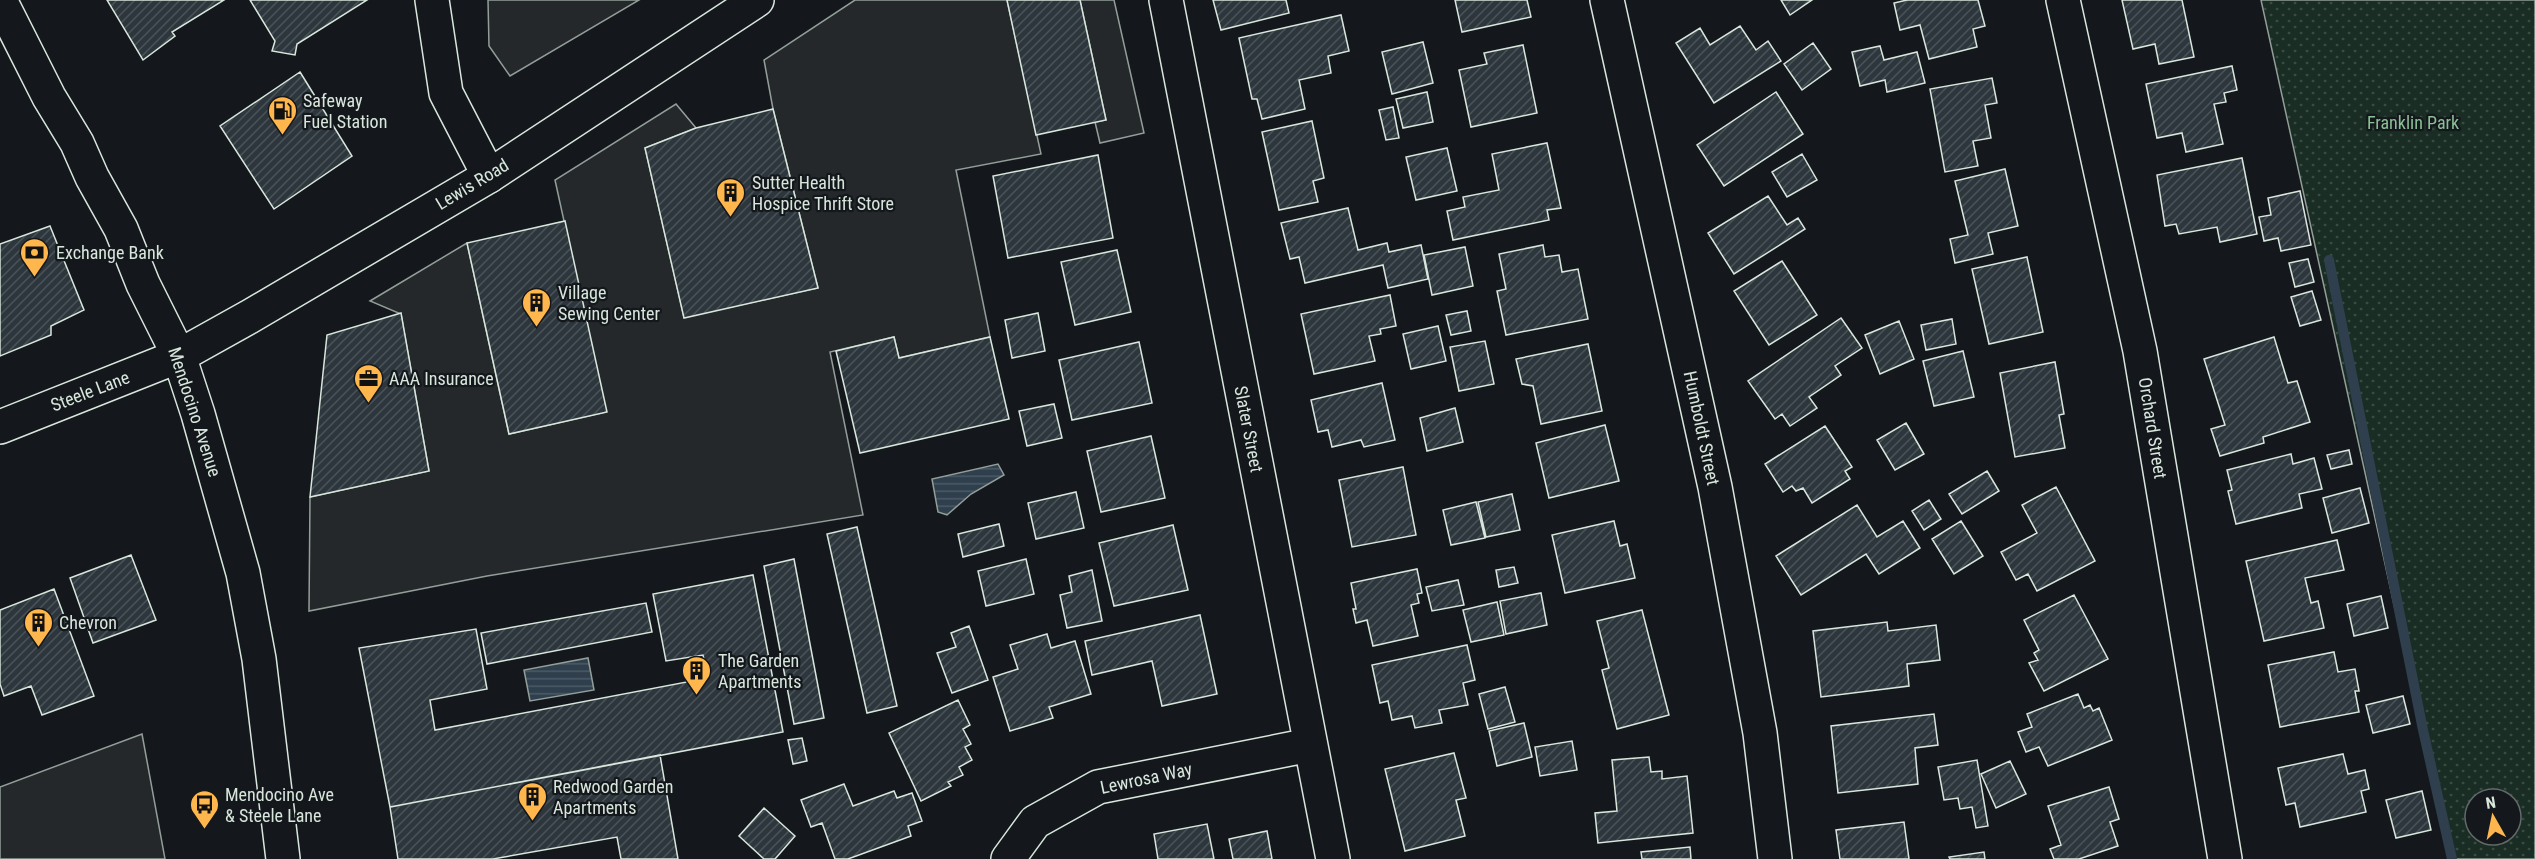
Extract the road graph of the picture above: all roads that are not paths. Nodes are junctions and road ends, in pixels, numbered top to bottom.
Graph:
1 (0, 0) edge
2 (432, 0) edge
3 (757, 0) edge
4 (1166, 0) edge
5 (1607, 0) edge
6 (2063, 0) edge
7 (489, 176) junction
8 (179, 356) junction
9 (0, 427) edge
10 (1310, 745) junction
11 (283, 859) edge
12 (1008, 859) edge
13 (1333, 859) edge
14 (1775, 859) edge
15 (2225, 859) edge

1 - 8 street, Mendocino Avenue
2 - 7 street
3 - 7 street, Lewis Road
4 - 10 street, Slater Street
5 - 14 street, Humboldt Street
6 - 15 street, Orchard Street
7 - 8 street, Lewis Road
8 - 9 street, Steele Lane
8 - 11 street, Mendocino Avenue
10 - 12 street, Lewrosa Way
10 - 13 street, Slater Street

